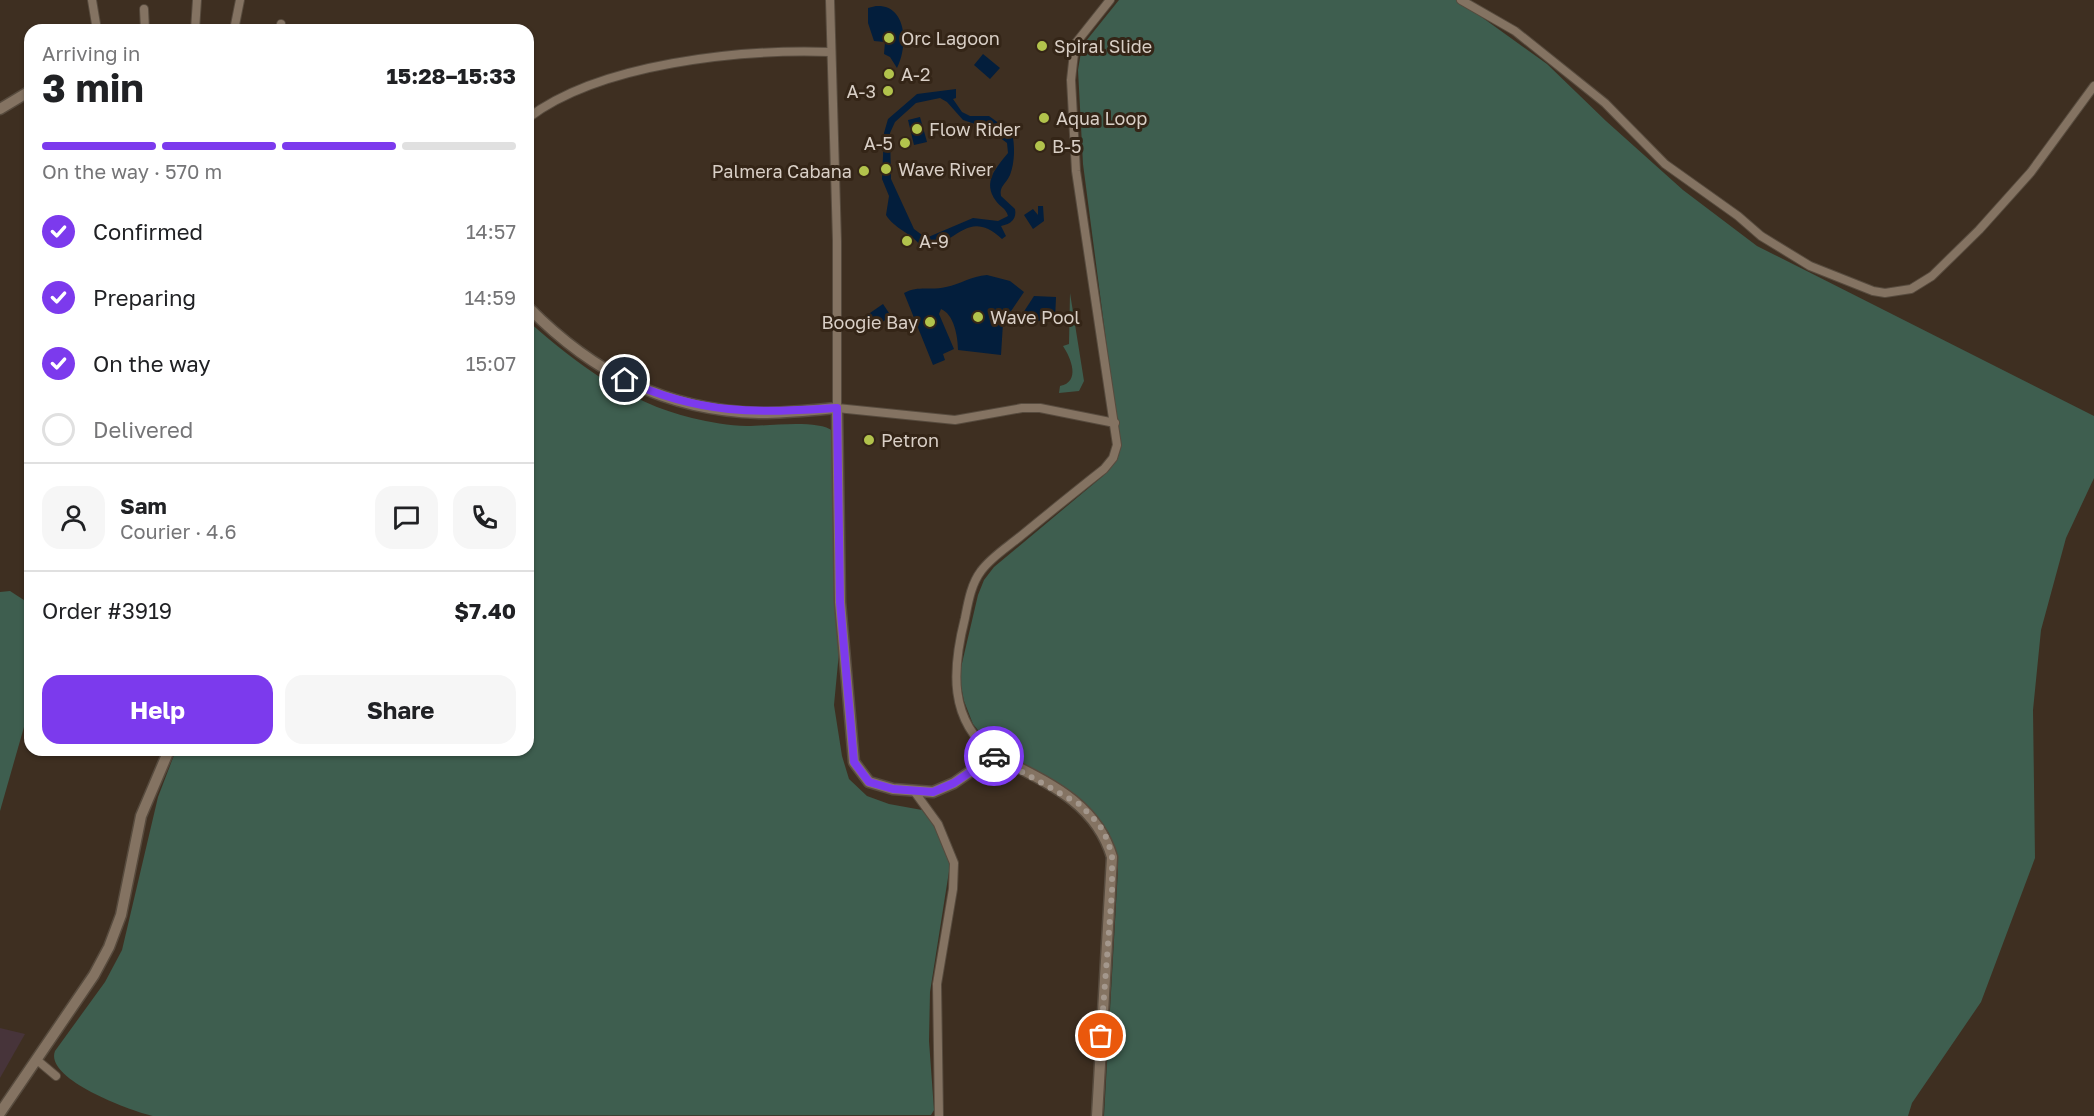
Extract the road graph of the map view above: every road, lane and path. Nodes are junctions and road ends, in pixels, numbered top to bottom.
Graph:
1 (92, 0) edge
2 (197, 0) edge
3 (240, 0) edge
4 (830, 0) edge
5 (1110, 0) edge
6 (1461, 0) edge
7 (144, 9) dead end
8 (96, 24) edge
9 (145, 24) edge
10 (195, 24) edge
11 (235, 24) edge
12 (830, 52) junction
13 (2094, 86) edge
14 (24, 95) edge
15 (0, 109) edge
16 (534, 115) edge
17 (534, 313) edge
18 (837, 408) junction
19 (1115, 423) junction
20 (994, 755) junction
21 (166, 756) edge
22 (914, 790) junction
23 (36, 1060) junction
24 (56, 1076) dead end
25 (0, 1113) edge
26 (939, 1116) edge
27 (1097, 1116) edge

1 - 8 street
2 - 10 street
3 - 11 street
4 - 12 street
5 - 19 street
6 - 13 street
7 - 9 street
12 - 16 street
12 - 18 street
14 - 15 main road
17 - 18 main road
18 - 19 street
18 - 22 main road
19 - 20 street
20 - 22 main road
20 - 27 main road
21 - 23 main road
22 - 26 street
23 - 24 street
23 - 25 main road

